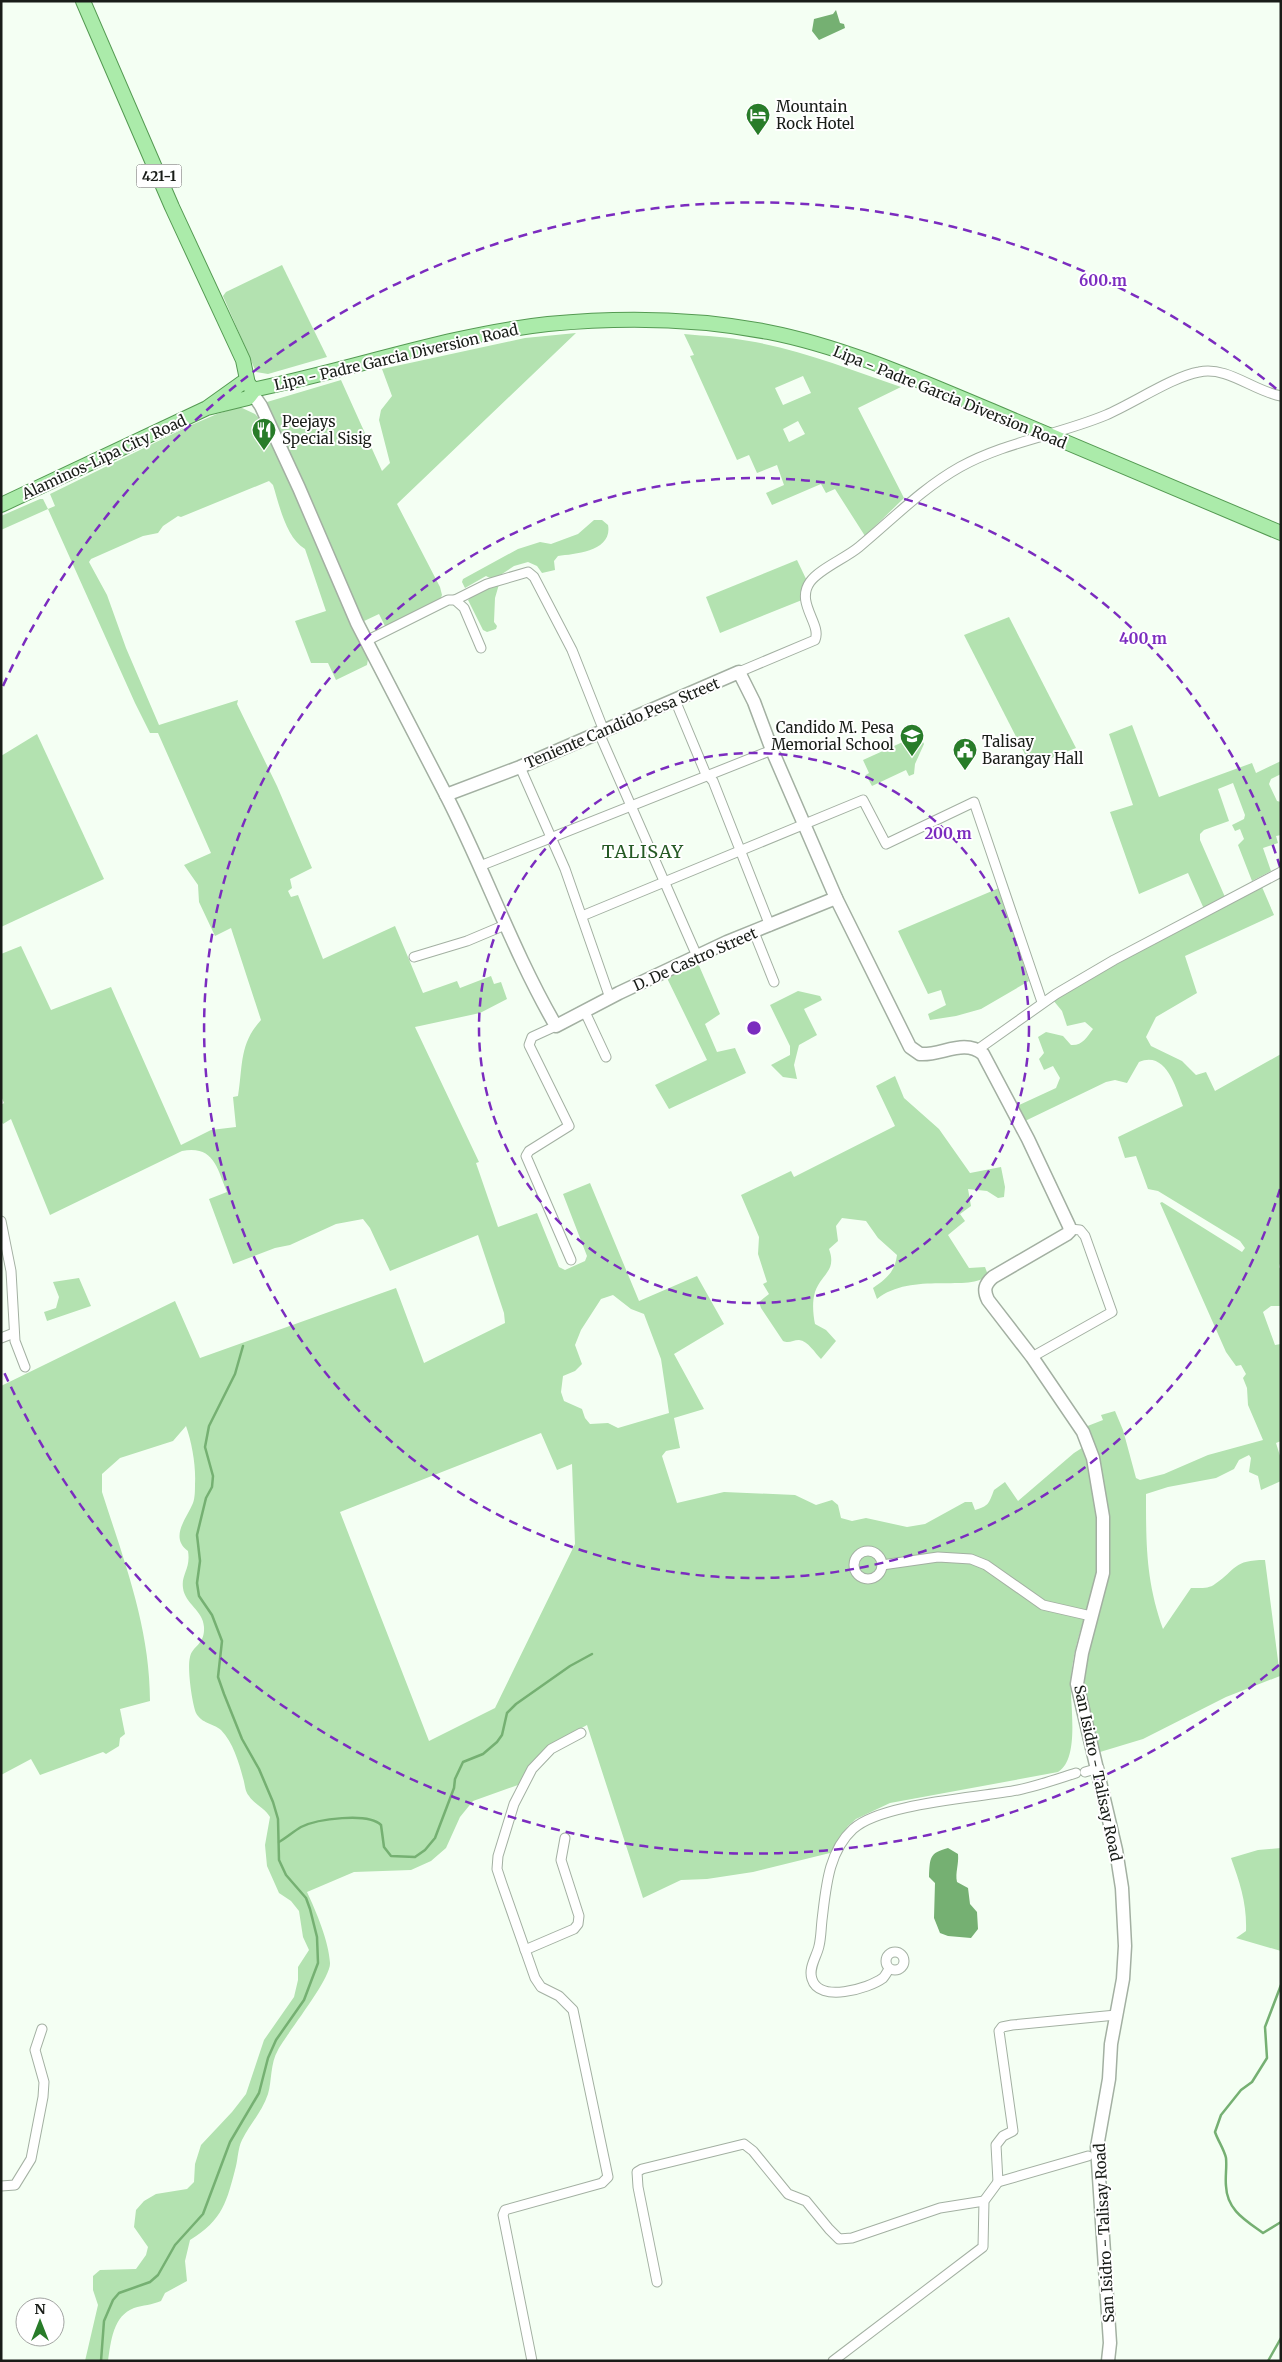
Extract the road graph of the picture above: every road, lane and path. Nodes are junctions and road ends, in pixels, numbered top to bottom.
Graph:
1 (83, 1) edge
2 (245, 391) junction
3 (1281, 396) edge
4 (1049, 435) junction
5 (1, 505) edge
6 (1281, 533) edge
7 (455, 600) junction
8 (366, 641) junction
9 (481, 648) dead end
10 (739, 672) junction
11 (675, 700) junction
12 (601, 732) junction
13 (772, 750) junction
14 (520, 767) junction
15 (709, 776) junction
16 (446, 795) junction
17 (632, 807) junction
18 (806, 824) junction
19 (550, 838) junction
20 (740, 852) junction
21 (480, 866) junction
22 (1281, 872) edge
23 (664, 883) junction
24 (836, 898) junction
25 (582, 916) junction
26 (506, 926) junction
27 (770, 926) junction
28 (754, 932) junction
29 (696, 956) junction
30 (414, 957) dead end
31 (774, 982) dead end
32 (610, 998) junction
33 (1042, 1002) junction
34 (585, 1012) junction
35 (556, 1026) junction
36 (977, 1050) junction
37 (606, 1057) dead end
38 (1, 1221) edge
39 (1070, 1229) junction
40 (570, 1260) dead end
41 (14, 1333) junction
42 (1, 1338) edge
43 (1032, 1357) junction
44 (25, 1367) dead end
45 (882, 1565) dead end
46 (1091, 1616) junction
47 (581, 1733) dead end
48 (1099, 1768) junction
49 (565, 1838) dead end
50 (525, 1950) junction
51 (889, 1969) dead end
52 (1116, 2015) junction
53 (42, 2029) dead end
54 (1088, 2156) dead end
55 (998, 2182) junction
56 (1, 2186) edge
57 (984, 2201) junction
58 (657, 2282) dead end
59 (532, 2361) edge
60 (834, 2361) edge
61 (1108, 2361) edge

1 - 2 main road, 421-1
2 - 4 main road, Lipa - Padre Garcia Diversion Road
2 - 5 main road, Alaminos-Lipa City Road
2 - 8 street
3 - 4 street
4 - 6 main road, Lipa - Padre Garcia Diversion Road
4 - 10 street
7 - 8 street
7 - 9 street
7 - 12 street
8 - 16 street
10 - 11 street, Teniente Candido Pesa Street
10 - 13 street
11 - 12 street, Teniente Candido Pesa Street
11 - 15 street
12 - 14 street, Teniente Candido Pesa Street
12 - 17 street
13 - 15 street
13 - 18 street
14 - 16 street, Teniente Candido Pesa Street
14 - 19 street
15 - 17 street
15 - 20 street
16 - 21 street
17 - 19 street
17 - 23 street
18 - 20 street
18 - 24 street
18 - 33 street
19 - 21 street
19 - 25 street
20 - 23 street
20 - 27 street
21 - 26 street
22 - 33 street
23 - 25 street
23 - 29 street
24 - 27 street, D. De Castro Street
24 - 36 street
25 - 32 street
26 - 30 street
26 - 35 street
27 - 28 street, D. De Castro Street
28 - 29 street, D. De Castro Street
28 - 31 street
29 - 32 street, D. De Castro Street
32 - 34 street, D. De Castro Street
33 - 36 street
34 - 35 street, D. De Castro Street
34 - 37 street
35 - 40 street
36 - 39 street
38 - 41 street
39 - 43 street, San Isidro - Talisay Road
39 - 43 street
41 - 42 street
41 - 44 street
43 - 46 street, San Isidro - Talisay Road
45 - 46 street
46 - 48 street, San Isidro - Talisay Road
47 - 50 street
48 - 51 street
48 - 52 street, San Isidro - Talisay Road
49 - 50 street
50 - 59 street
52 - 55 street
52 - 61 street, San Isidro - Talisay Road
53 - 56 street
54 - 55 street
55 - 57 street
57 - 58 street
57 - 60 street

